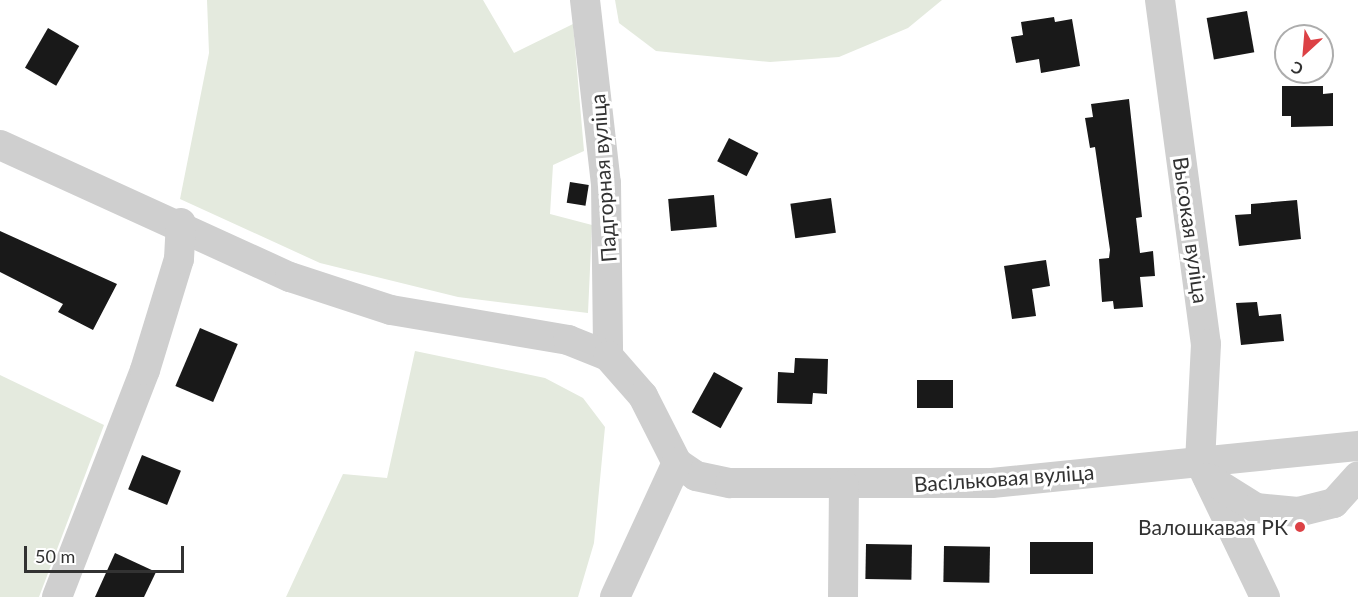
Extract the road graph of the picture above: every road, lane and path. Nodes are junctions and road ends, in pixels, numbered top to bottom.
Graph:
1 (585, 0) edge
2 (1160, 0) edge
3 (0, 145) edge
4 (181, 224) junction
5 (608, 356) junction
6 (1358, 446) edge
7 (671, 453) junction
8 (1204, 470) junction
9 (1358, 476) edge
10 (844, 485) junction
11 (57, 597) edge
12 (615, 597) edge
13 (843, 597) edge
14 (1265, 597) edge

1 - 5 street, Падгорная вуліца
2 - 8 street, Высокая вуліца
3 - 4 street
4 - 5 street
4 - 11 street
5 - 7 street
6 - 8 street, Васільковая вуліца
7 - 10 street, Васільковая вуліца
7 - 12 street
8 - 9 street
8 - 10 street, Васільковая вуліца
8 - 14 street
10 - 13 street

